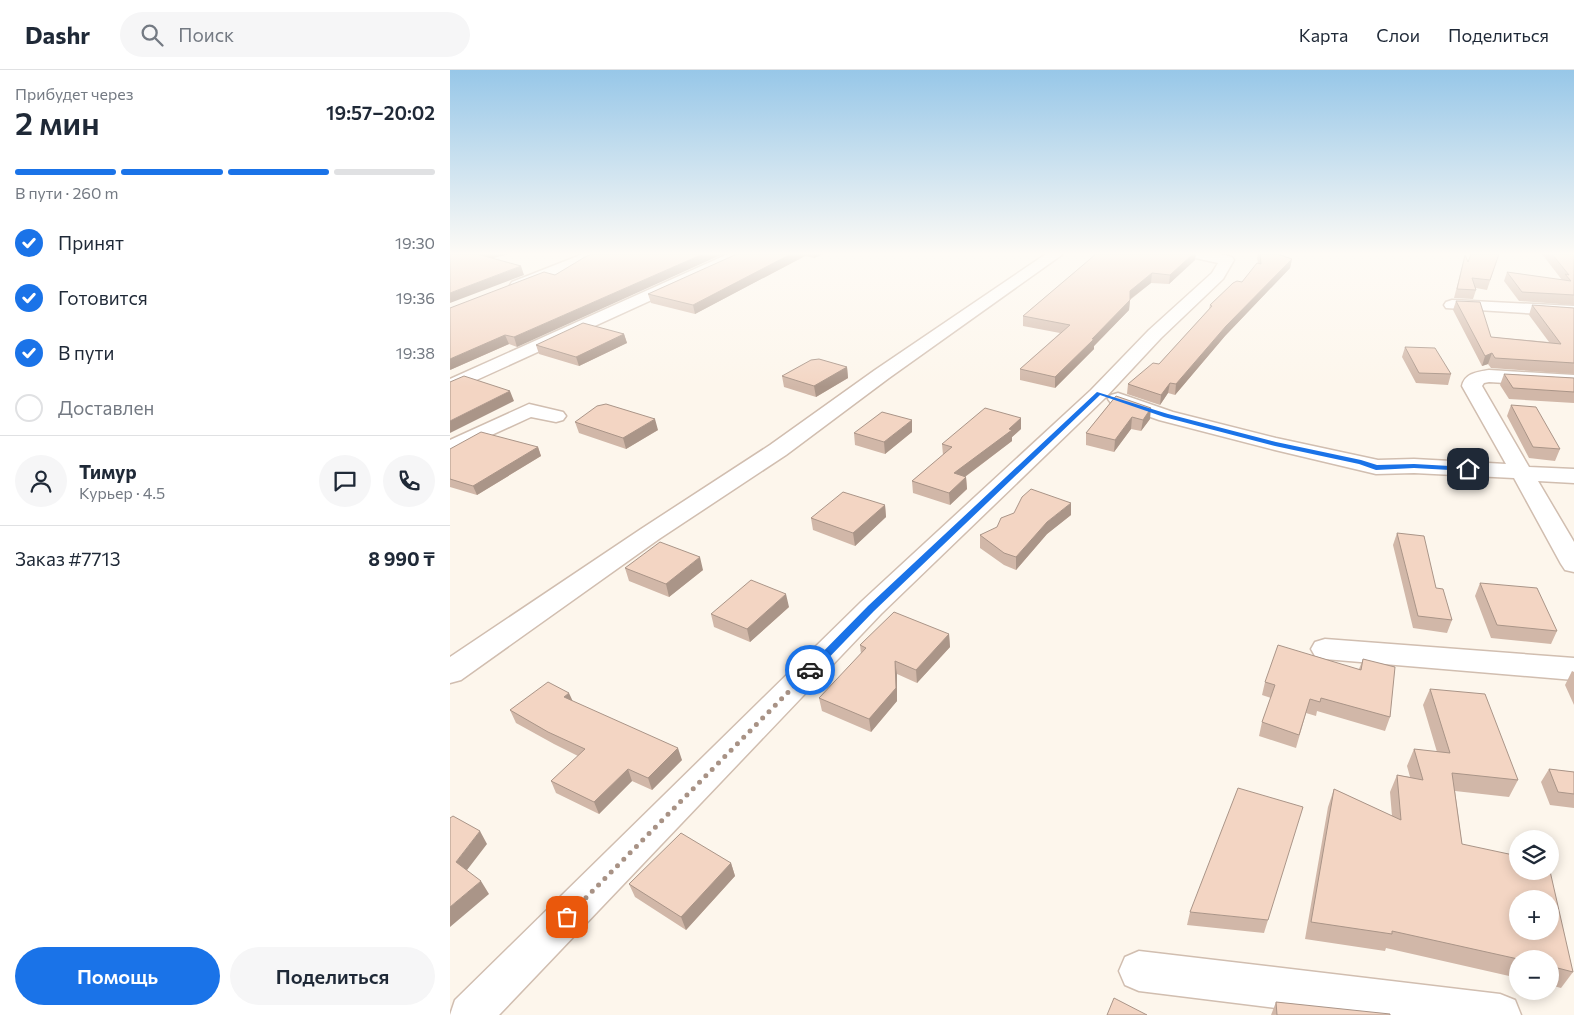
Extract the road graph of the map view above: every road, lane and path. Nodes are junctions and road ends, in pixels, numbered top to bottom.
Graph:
1 (644, 298) edge
2 (992, 298) edge
3 (1194, 298) edge
4 (1452, 304) dead end
5 (1574, 311) edge
6 (1574, 381) edge
7 (450, 386) edge
8 (1099, 393) junction
9 (556, 416) dead end
10 (450, 448) edge
11 (1522, 472) junction
12 (1574, 476) edge
13 (1574, 564) edge
14 (1325, 649) dead end
15 (1574, 669) edge
16 (450, 672) edge
17 (1139, 970) dead end
18 (470, 1015) edge
19 (1500, 1015) edge

1 - 7 street
2 - 16 street
3 - 8 street
4 - 5 street
6 - 11 street
8 - 11 street
8 - 18 street
9 - 10 street
11 - 12 street
11 - 13 street
14 - 15 street
17 - 19 street

